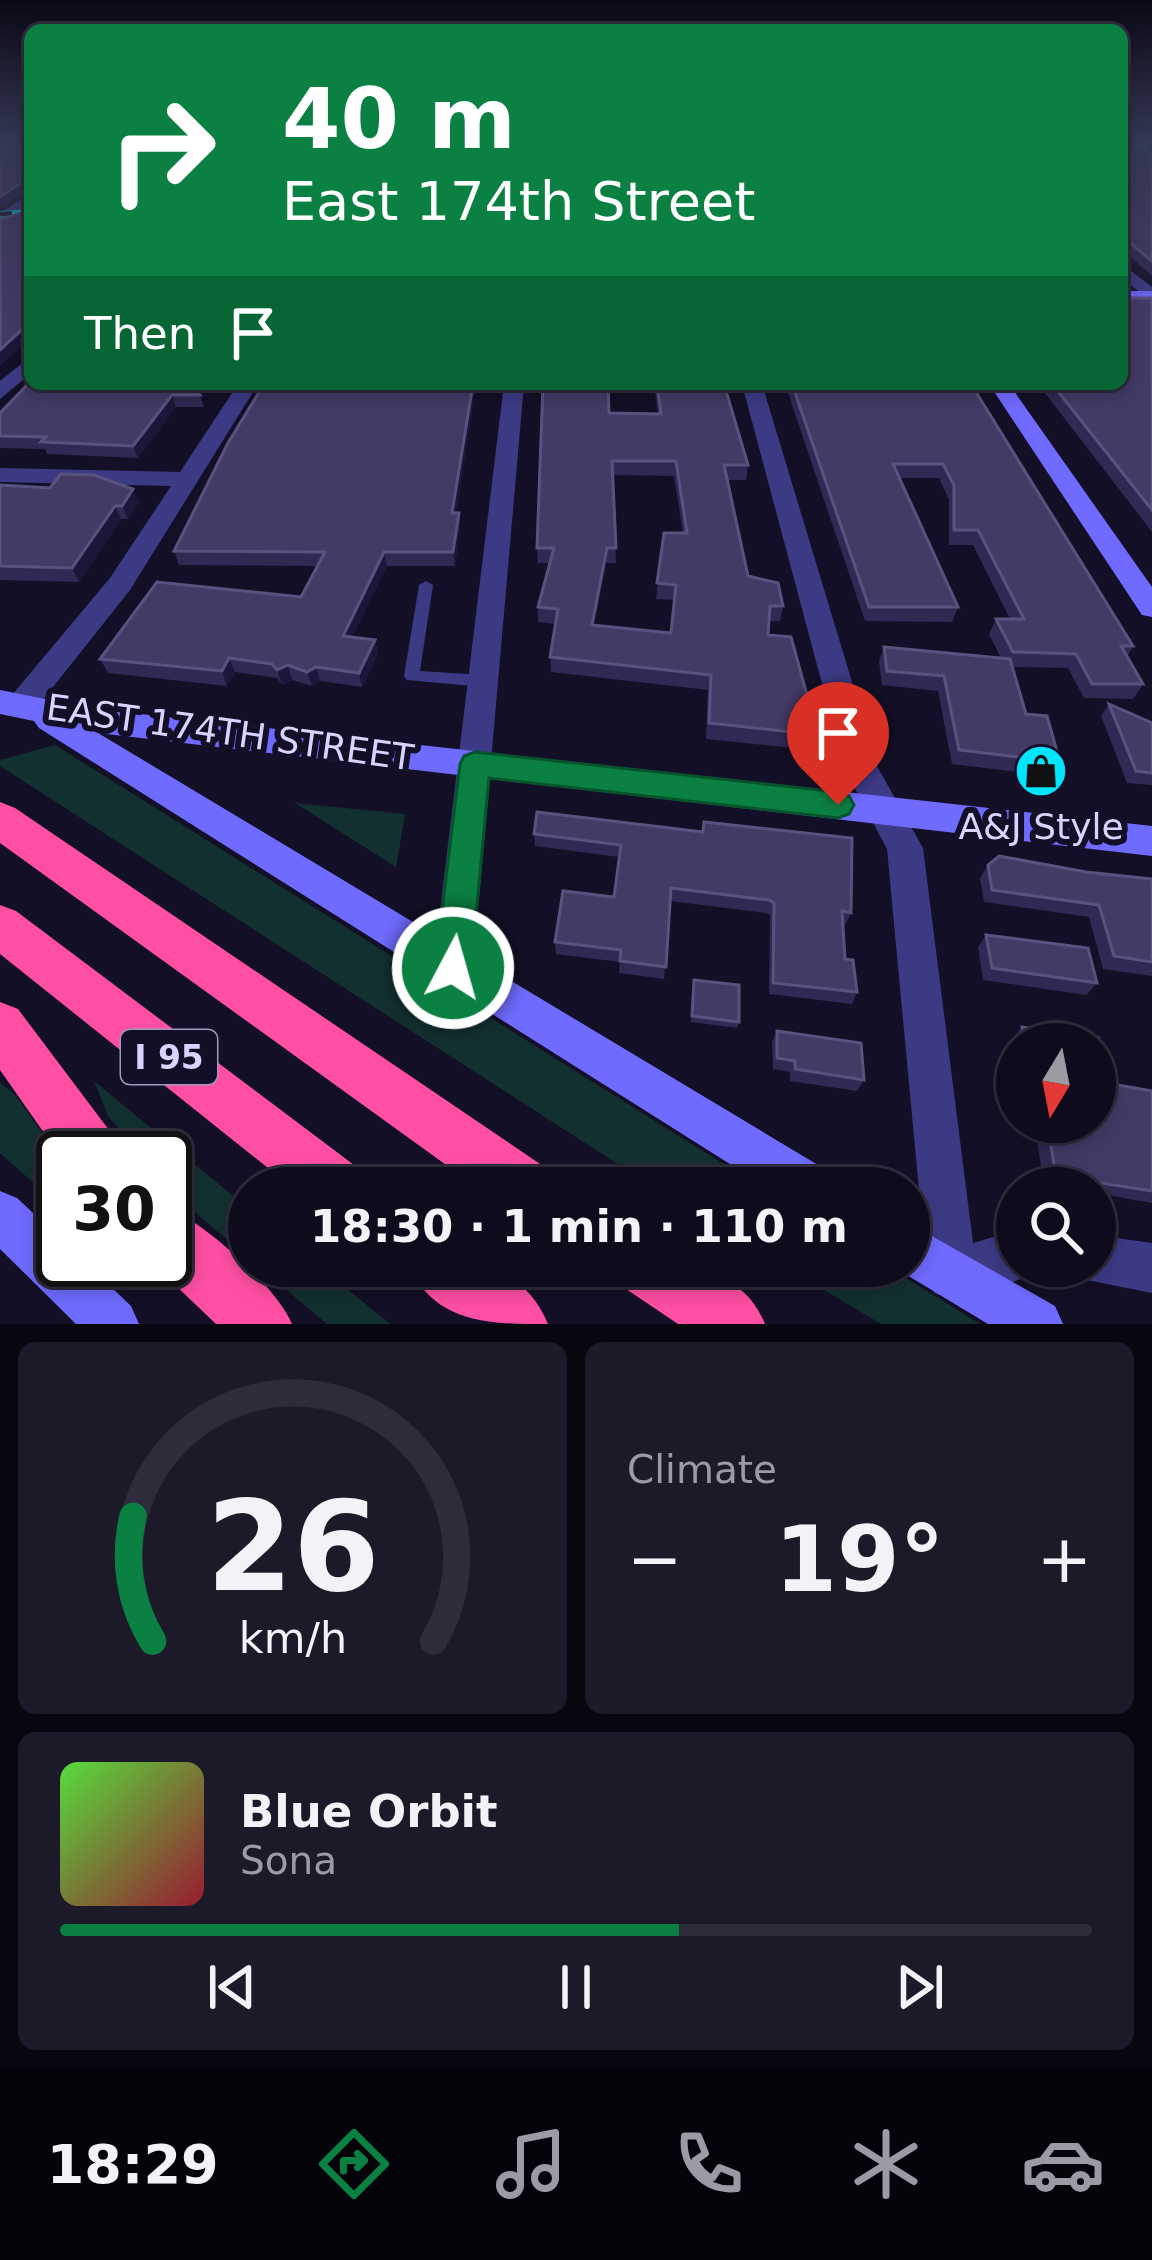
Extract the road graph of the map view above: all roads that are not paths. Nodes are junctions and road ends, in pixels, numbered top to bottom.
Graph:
1 (1128, 275) edge
2 (1151, 296) edge
3 (24, 369) edge
4 (244, 390) edge
5 (513, 390) edge
6 (754, 390) edge
7 (1003, 390) edge
8 (0, 392) edge
9 (0, 475) edge
10 (188, 479) junction
11 (426, 585) dead end
12 (1152, 608) edge
13 (484, 681) junction
14 (6, 704) edge
15 (475, 764) junction
16 (884, 810) junction
17 (0, 820) edge
18 (1152, 841) edge
19 (0, 926) edge
20 (453, 968) junction
21 (0, 1027) edge
22 (75, 1131) edge
23 (311, 1167) edge
24 (496, 1167) edge
25 (778, 1167) edge
26 (0, 1215) edge
27 (192, 1260) edge
28 (930, 1261) edge
29 (996, 1262) edge
30 (1116, 1262) edge
31 (1152, 1268) edge
32 (952, 1275) junction
33 (467, 1287) edge
34 (677, 1287) edge
35 (113, 1324) edge
36 (261, 1324) edge
37 (517, 1324) edge
38 (734, 1324) edge
39 (1037, 1324) edge

1 - 2 street
3 - 8 street
4 - 10 street
5 - 13 street
6 - 16 street
7 - 12 main road
9 - 10 street
10 - 14 street
11 - 13 lane
13 - 15 street
14 - 15 main road, EAST 174TH STREET
14 - 20 main road
15 - 16 main road, EAST 174TH STREET
15 - 20 street
16 - 18 main road, EAST 174TH STREET
16 - 32 street
17 - 24 highway, I 95
19 - 23 highway, I 95
20 - 25 main road
21 - 22 highway
26 - 35 main road
27 - 36 highway
28 - 32 main road
29 - 32 street
30 - 31 street
32 - 39 main road
33 - 37 highway
34 - 38 highway

